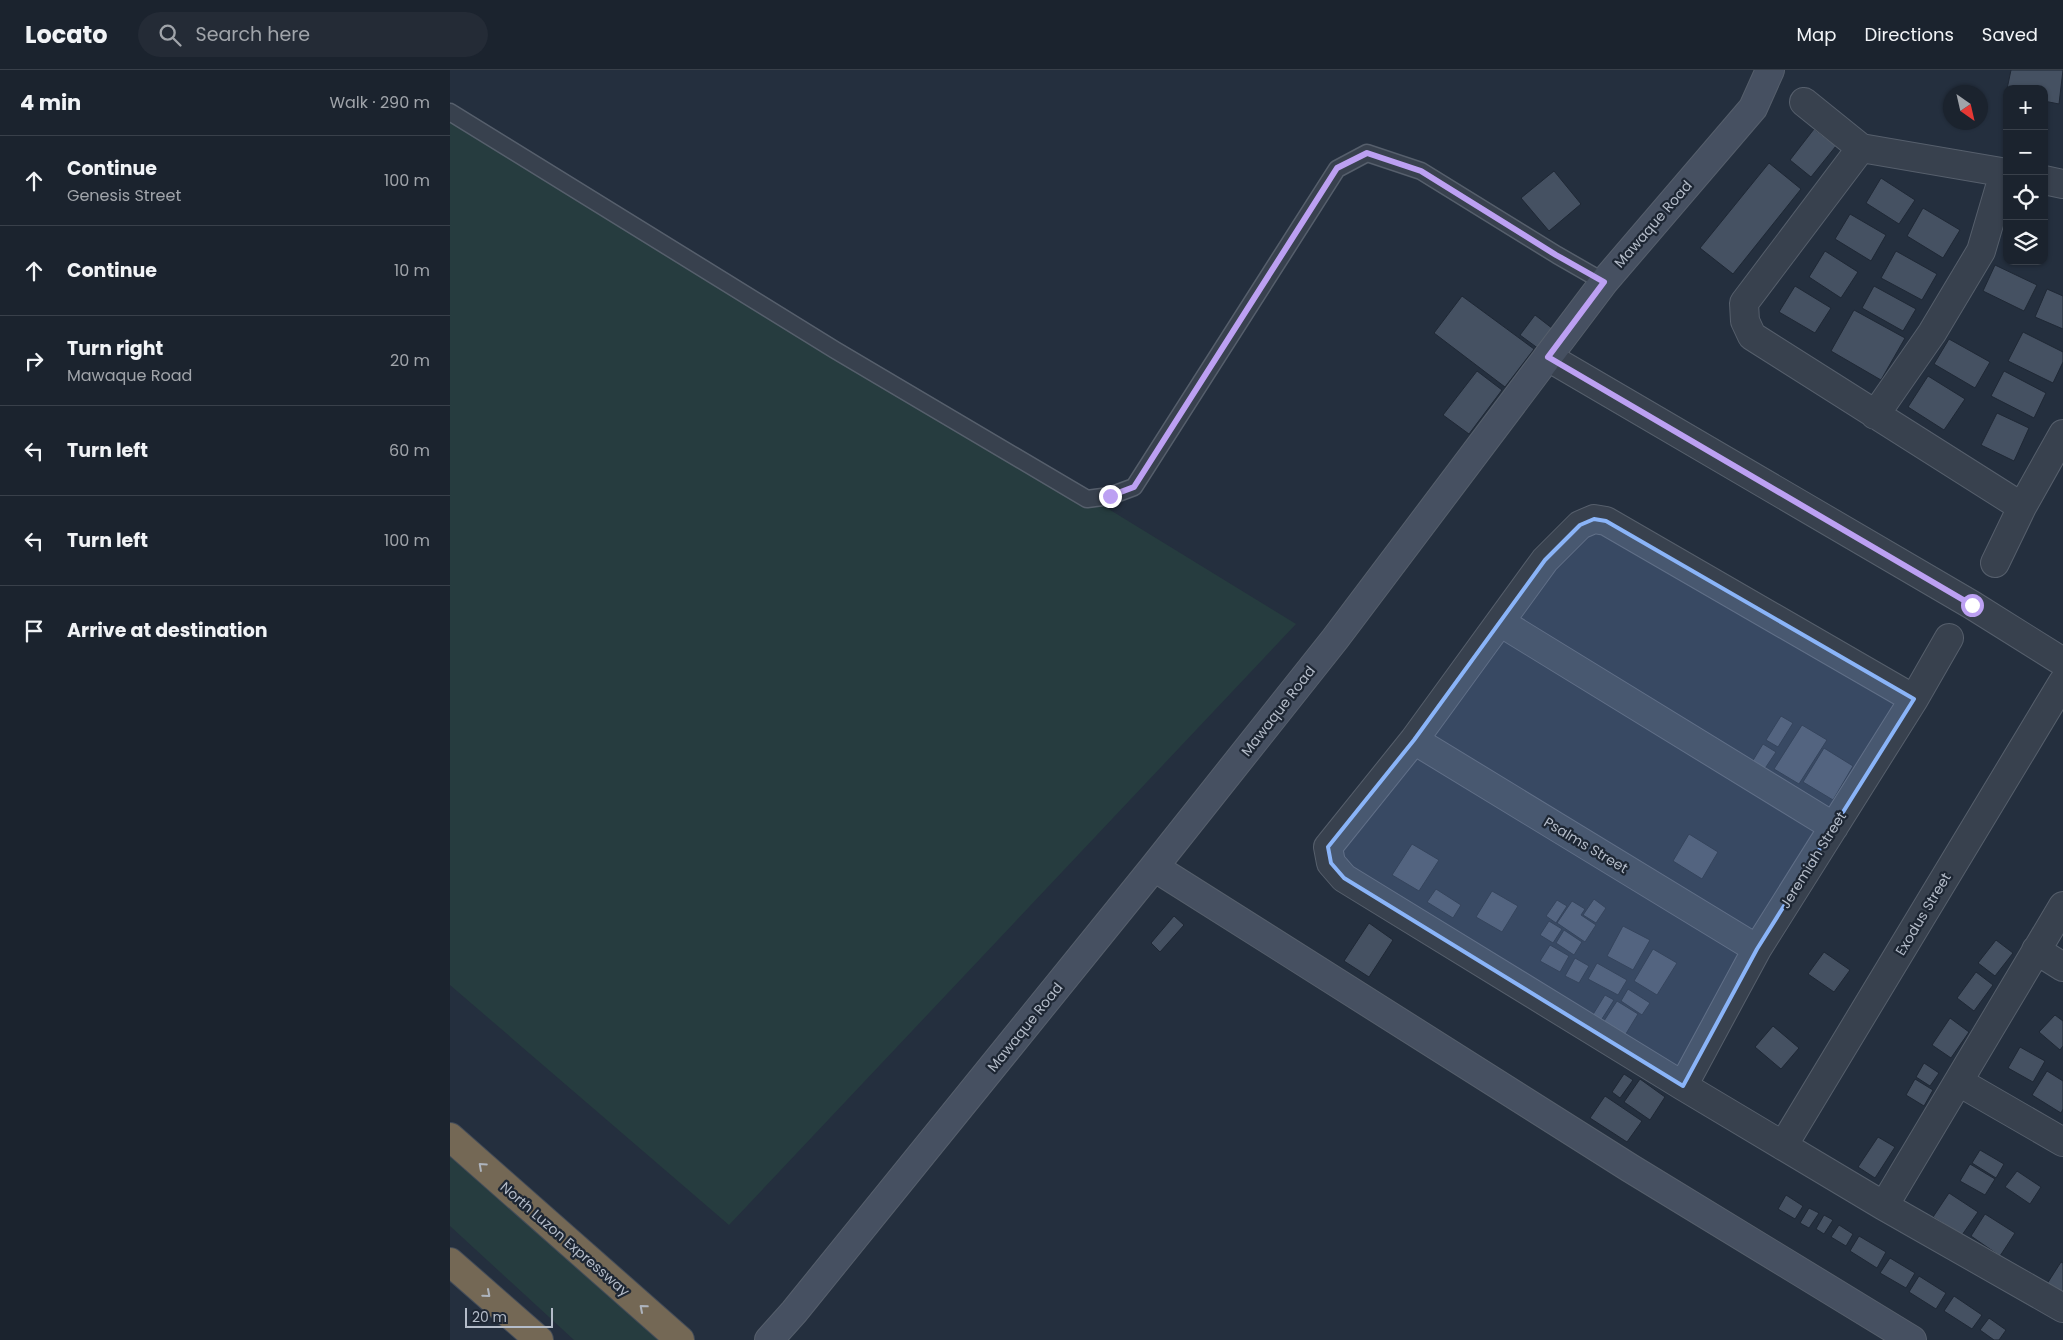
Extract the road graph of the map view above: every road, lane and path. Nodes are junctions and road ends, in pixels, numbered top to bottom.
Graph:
1 (1770, 70) edge
2 (1804, 102) dead end
3 (450, 112) edge
4 (1861, 148) junction
5 (2003, 173) edge
6 (2004, 175) edge
7 (2048, 181) edge
8 (2063, 184) edge
9 (1604, 282) junction
10 (1548, 357) junction
11 (1875, 415) junction
12 (2063, 434) edge
13 (2022, 507) junction
14 (1995, 564) dead end
15 (1500, 622) junction
16 (1949, 638) dead end
17 (2063, 662) edge
18 (2063, 682) edge
19 (1914, 699) junction
20 (1414, 740) junction
21 (1834, 827) junction
22 (1154, 867) junction
23 (2063, 906) edge
24 (1757, 949) junction
25 (2036, 950) junction
26 (2063, 967) edge
27 (1959, 1082) junction
28 (1683, 1086) junction
29 (450, 1137) edge
30 (2063, 1142) edge
31 (1783, 1146) junction
32 (1884, 1206) junction
33 (450, 1262) edge
34 (2063, 1308) edge
35 (539, 1340) edge
36 (680, 1340) edge
37 (769, 1340) edge
38 (1912, 1340) edge

1 - 9 main road, Mawaque Road
2 - 4 street
3 - 9 lane
4 - 5 street
4 - 11 street
6 - 11 street
7 - 8 street
9 - 10 main road, Mawaque Road
10 - 17 street
10 - 22 main road, Mawaque Road
11 - 13 street
12 - 13 street
13 - 14 street
15 - 19 street
15 - 20 street
15 - 21 street
16 - 19 street, Jeremiah Street
18 - 31 street, Exodus Street
19 - 21 street, Jeremiah Street
20 - 24 street, Psalms Street
20 - 28 street
21 - 24 street, Jeremiah Street
22 - 37 main road, Mawaque Road
22 - 38 main road
23 - 25 street
24 - 28 street, Jeremiah Street
25 - 26 street
25 - 27 street
27 - 30 street
27 - 32 street
28 - 31 street
36 -> 29 highway, North Luzon Expressway
31 - 32 street
32 - 34 street
33 -> 35 highway

